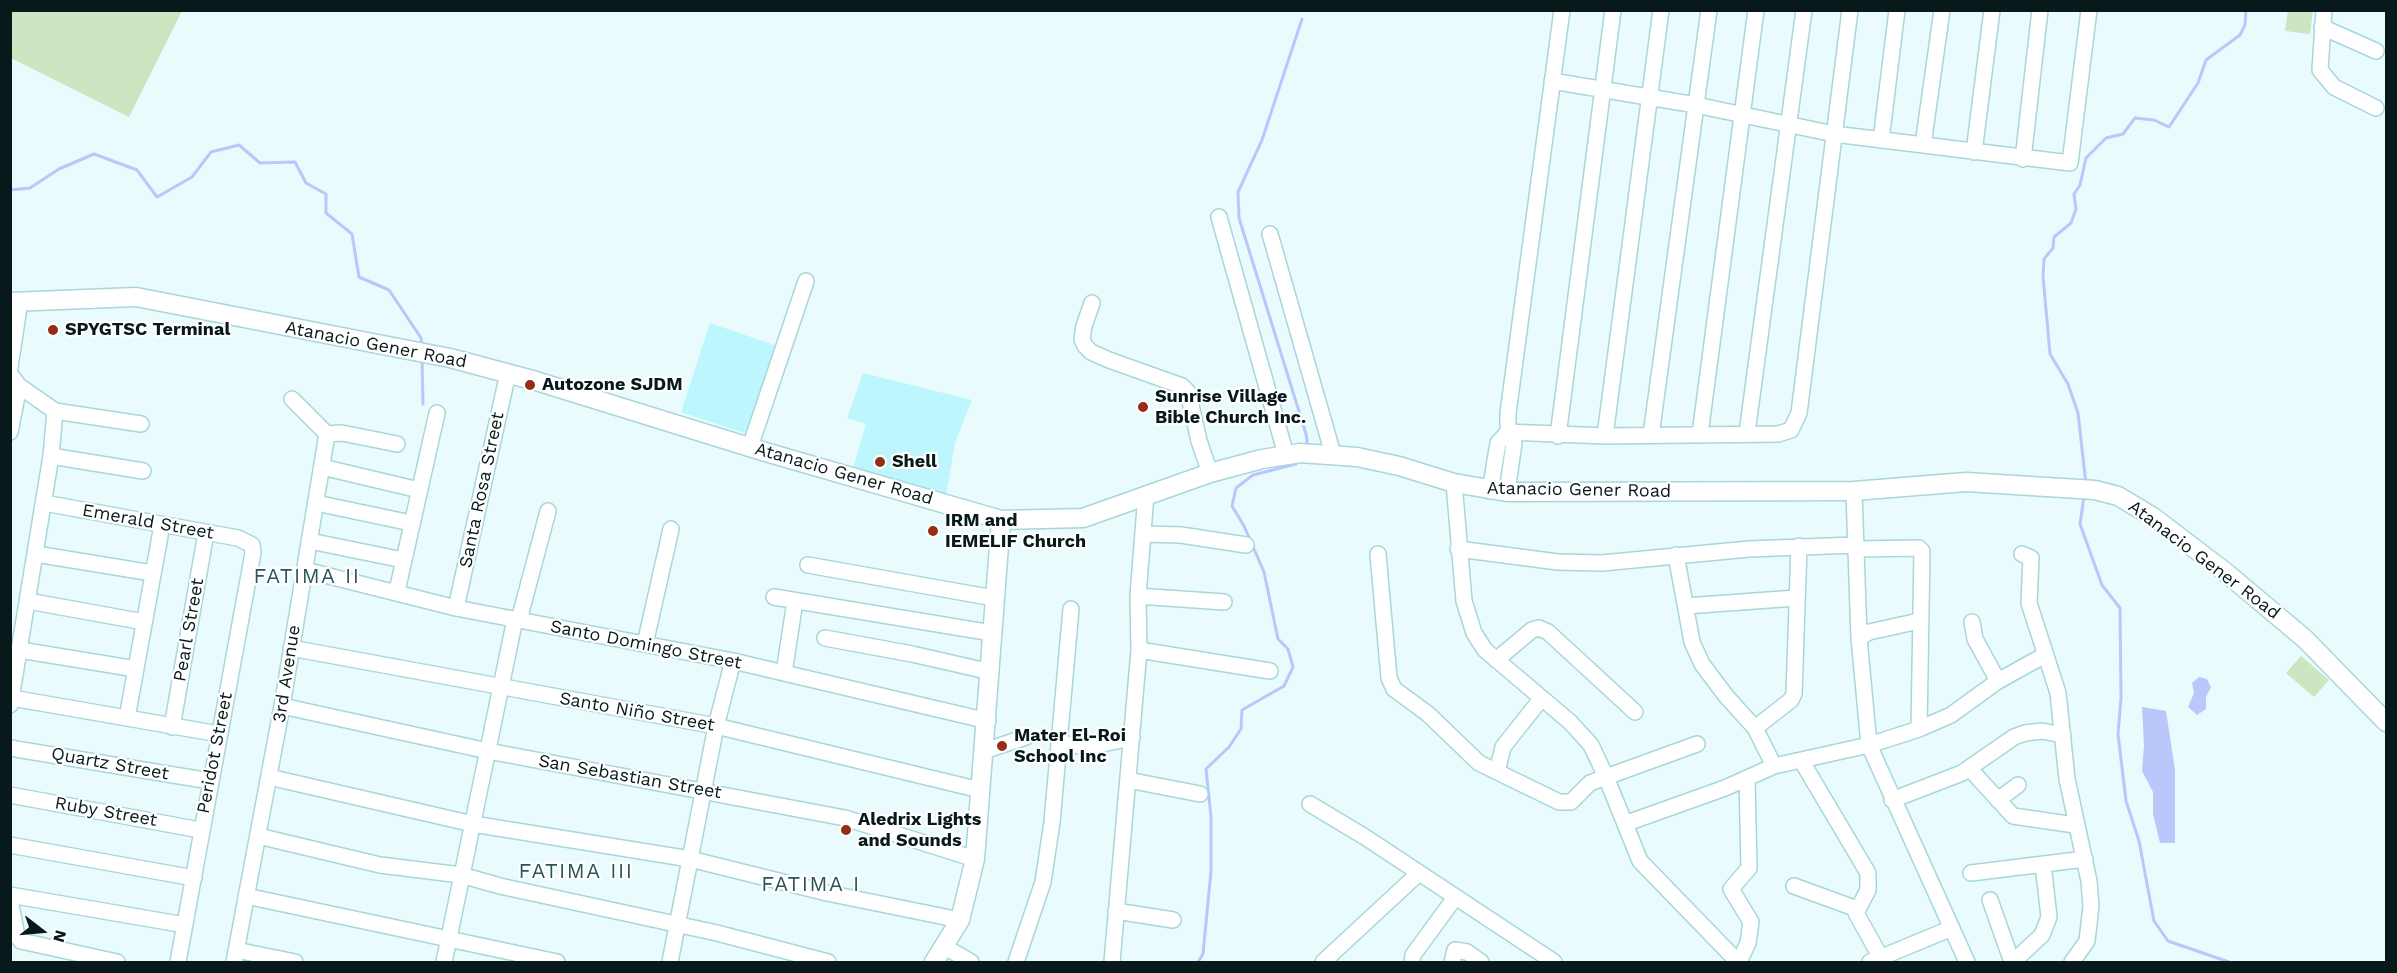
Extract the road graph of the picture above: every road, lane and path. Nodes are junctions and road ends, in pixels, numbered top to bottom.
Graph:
1 (1562, 10) edge
2 (1613, 10) edge
3 (1661, 10) edge
4 (1708, 10) edge
5 (1756, 10) edge
6 (1804, 10) edge
7 (1850, 10) edge
8 (1897, 10) edge
9 (1942, 10) edge
10 (1992, 10) edge
11 (2040, 10) edge
12 (2089, 10) edge
13 (2324, 10) edge
14 (2322, 27) junction
15 (2376, 51) dead end
16 (1552, 81) junction
17 (1602, 91) junction
18 (1649, 99) junction
19 (1696, 105) junction
20 (2376, 108) dead end
21 (1740, 114) junction
22 (1789, 124) junction
23 (1834, 134) junction
24 (1881, 140) junction
25 (1923, 145) junction
26 (1974, 152) junction
27 (2023, 159) junction
28 (1219, 216) dead end
29 (1270, 234) dead end
30 (806, 281) dead end
31 (15, 302) edge
32 (1092, 303) dead end
33 (10, 367) edge
34 (508, 372) junction
35 (15, 380) edge
36 (292, 399) dead end
37 (55, 411) junction
38 (437, 413) dead end
39 (141, 424) dead end
40 (10, 432) edge
41 (1508, 432) junction
42 (1747, 433) junction
43 (327, 434) junction
44 (1700, 434) junction
45 (1651, 435) junction
46 (1558, 436) junction
47 (1605, 436) junction
48 (397, 444) dead end
49 (750, 447) junction
50 (1309, 454) junction
51 (51, 456) junction
52 (322, 467) junction
53 (143, 471) dead end
54 (1210, 473) junction
55 (1454, 483) junction
56 (419, 490) junction
57 (1854, 491) junction
58 (1499, 492) junction
59 (1146, 494) junction
60 (44, 503) junction
61 (316, 503) junction
62 (548, 511) dead end
63 (1001, 520) junction
64 (411, 523) junction
65 (162, 525) junction
66 (671, 529) dead end
67 (206, 533) junction
68 (1144, 534) junction
69 (310, 541) junction
70 (252, 544) joint
71 (1246, 545) dead end
72 (1799, 546) junction
73 (1855, 547) junction
74 (1458, 549) junction
75 (36, 554) junction
76 (1378, 554) dead end
77 (2022, 554) dead end
78 (1676, 555) junction
79 (403, 560) junction
80 (808, 566) dead end
81 (305, 570) junction
82 (152, 573) junction
83 (397, 591) junction
84 (1138, 596) junction
85 (774, 597) dead end
86 (994, 598) junction
87 (1796, 598) junction
88 (28, 601) junction
89 (795, 601) junction
90 (1224, 602) dead end
91 (1686, 606) junction
92 (456, 608) junction
93 (1071, 609) dead end
94 (517, 619) junction
95 (1919, 621) junction
96 (144, 622) junction
97 (1972, 622) dead end
98 (992, 633) junction
99 (825, 638) dead end
100 (1859, 638) junction
101 (645, 644) junction
102 (291, 648) junction
103 (20, 650) junction
104 (1139, 650) junction
105 (2046, 655) junction
106 (1496, 660) junction
107 (733, 661) junction
108 (136, 669) junction
109 (1270, 671) dead end
110 (991, 672) junction
111 (784, 673) junction
112 (1998, 681) junction
113 (500, 686) junction
114 (1541, 699) junction
115 (11, 702) edge
116 (282, 706) junction
117 (1635, 712) dead end
118 (127, 718) junction
119 (988, 720) junction
120 (2386, 722) edge
121 (716, 726) junction
122 (172, 727) junction
123 (1755, 728) junction
124 (1919, 729) junction
125 (219, 734) junction
126 (2063, 735) junction
127 (1026, 737) dead end
128 (1132, 738) junction
129 (1060, 743) junction
130 (1697, 744) dead end
131 (1869, 745) junction
132 (10, 748) edge
133 (488, 751) junction
134 (984, 751) junction
135 (1801, 760) junction
136 (1774, 766) junction
137 (1969, 768) junction
138 (1497, 772) junction
139 (269, 777) junction
140 (1606, 777) junction
141 (1747, 779) junction
142 (1128, 780) junction
143 (210, 781) junction
144 (2018, 785) dead end
145 (980, 789) junction
146 (704, 790) junction
147 (1200, 794) dead end
148 (10, 795) edge
149 (1892, 800) junction
150 (1998, 800) junction
151 (1310, 804) dead end
152 (1627, 823) junction
153 (472, 824) junction
154 (2075, 825) junction
155 (200, 830) junction
156 (258, 836) junction
157 (10, 845) edge
158 (690, 859) junction
159 (975, 859) junction
160 (2085, 859) junction
161 (2043, 864) junction
162 (1419, 873) junction
163 (1971, 873) dead end
164 (461, 875) junction
165 (194, 878) junction
166 (1794, 886) dead end
167 (10, 895) edge
168 (246, 896) junction
169 (1454, 898) junction
170 (10, 900) edge
171 (1990, 900) dead end
172 (1857, 909) junction
173 (1116, 911) junction
174 (1173, 920) dead end
175 (960, 921) junction
176 (677, 924) junction
177 (185, 926) junction
178 (1952, 928) junction
179 (448, 939) junction
180 (945, 947) junction
181 (235, 956) edge
182 (1875, 960) edge
183 (117, 963) edge
184 (178, 963) edge
185 (295, 963) edge
186 (444, 963) edge
187 (557, 963) edge
188 (670, 963) edge
189 (828, 963) edge
190 (934, 963) edge
191 (971, 963) edge
192 (1016, 963) edge
193 (1112, 963) edge
194 (1323, 963) edge
195 (1412, 963) edge
196 (1452, 963) edge
197 (1481, 963) edge
198 (1554, 963) edge
199 (1739, 963) edge
200 (1967, 963) edge
201 (2012, 963) edge
202 (2072, 963) edge

1 - 16 street
2 - 17 street
3 - 18 street
4 - 19 street
5 - 21 street
6 - 22 street
7 - 23 street
8 - 24 street
9 - 25 street
10 - 26 street
11 - 27 street
12 - 27 street
13 - 14 street
14 - 15 street
14 - 20 street
16 - 17 street
16 - 41 street
17 - 18 street
17 - 46 street
18 - 19 street
18 - 47 street
19 - 21 street
19 - 45 street
21 - 22 street
21 - 44 street
22 - 23 street
22 - 42 street
23 - 24 street
23 - 42 street
24 - 25 street
25 - 26 street
26 - 27 street
28 - 50 street
29 - 50 street
30 - 49 street
31 - 33 street
31 - 34 main road, Atanacio Gener Road
32 - 54 street
34 - 49 main road, Atanacio Gener Road
34 - 92 street, Santa Rosa Street
35 - 37 street
35 - 40 street
36 - 43 street
37 - 39 street
37 - 51 street
38 - 56 street
41 - 46 street
41 - 58 street
42 - 44 street
43 - 48 street
43 - 52 street, 3rd Avenue
44 - 45 street
45 - 47 street
46 - 47 street
49 - 63 main road, Atanacio Gener Road
50 - 54 main road, Atanacio Gener Road
50 - 55 main road, Atanacio Gener Road
51 - 53 street
51 - 60 street
52 - 56 street
52 - 61 street, 3rd Avenue
54 - 59 main road, Atanacio Gener Road
55 - 58 main road, Atanacio Gener Road
55 - 74 street
56 - 64 street
57 - 58 main road, Atanacio Gener Road
57 - 73 street
57 - 120 main road, Atanacio Gener Road
59 - 63 main road, Atanacio Gener Road
59 - 68 street
60 - 65 street, Emerald Street
60 - 75 street
61 - 64 street
61 - 69 street, 3rd Avenue
62 - 94 street
63 - 86 main road
64 - 79 street
65 - 67 street, Emerald Street
65 - 82 street
66 - 101 street
67 - 70 street, Emerald Street
67 - 122 street, Pearl Street
68 - 71 street
68 - 84 street
69 - 79 street
69 - 81 street, 3rd Avenue
70 - 125 street, Peridot Street
72 - 73 street
72 - 78 street
72 - 87 street
73 - 95 street
73 - 100 street
74 - 78 street
74 - 106 street
75 - 82 street
75 - 88 street
76 - 138 street
77 - 105 street
78 - 91 street
79 - 83 street
80 - 86 street
81 - 83 street, Santo Domingo Street
81 - 102 street, 3rd Avenue
82 - 96 street
83 - 92 street, Santo Domingo Street
84 - 90 street
84 - 104 street
85 - 89 street
86 - 98 main road
87 - 91 street
87 - 123 street
88 - 96 street
88 - 103 street
89 - 98 street
89 - 111 street
91 - 123 street
92 - 94 street, Santo Domingo Street
93 - 129 street
94 - 101 street, Santo Domingo Street
94 - 113 street
95 - 100 street
95 - 124 street
96 - 108 street
97 - 112 street
98 - 110 main road
99 - 110 street
100 - 131 street
101 - 107 street, Santo Domingo Street
102 - 113 street, Santo Niño Street
102 - 116 street, 3rd Avenue
103 - 108 street
103 - 115 street
104 - 109 street
104 - 128 street
105 - 112 street
105 - 126 street
106 - 114 street
106 - 117 street
107 - 111 street, Santo Domingo Street
107 - 121 street
108 - 118 street
110 - 119 main road
111 - 119 street, Santo Domingo Street
112 - 124 street
113 - 121 street, Santo Niño Street
113 - 133 street
114 - 138 street
114 - 140 street
115 - 118 street
116 - 133 street, San Sebastian Street
116 - 139 street, 3rd Avenue
118 - 122 street
119 - 134 main road
121 - 145 street, Santo Niño Street
121 - 146 street
122 - 125 street
123 - 136 street
124 - 131 street
125 - 143 street, Peridot Street
126 - 137 street
126 - 154 street
127 - 134 street
128 - 129 street
128 - 142 street
129 - 192 street
130 - 140 street
131 - 135 street
131 - 149 street
132 - 143 street, Quartz Street
133 - 146 street, San Sebastian Street
133 - 153 street
134 - 145 main road
135 - 136 street
135 - 172 street
136 - 141 street
137 - 149 street
137 - 150 street
138 - 140 street
139 - 153 street
139 - 156 street, 3rd Avenue
140 - 152 street
141 - 152 street
141 - 199 street
142 - 147 street
142 - 173 street
143 - 155 street, Peridot Street
144 - 150 street
145 - 159 main road
146 - 158 street
146 - 159 street, San Sebastian Street
148 - 155 street, Ruby Street
149 - 178 street
150 - 154 street
151 - 162 street
152 - 199 street
153 - 158 street
153 - 164 street
154 - 160 street
155 - 165 street, Peridot Street
156 - 164 street
156 - 168 street, 3rd Avenue
157 - 165 street
158 - 175 street
158 - 176 street
159 - 175 main road
160 - 161 street
160 - 202 street
161 - 163 street
161 - 201 street
162 - 169 street
162 - 194 street
164 - 176 street
164 - 179 street
165 - 177 street, Peridot Street
166 - 172 street
167 - 177 street
168 - 179 street
168 - 181 street, 3rd Avenue
169 - 195 street
169 - 198 street
170 - 183 street
171 - 201 street
172 - 182 street
173 - 174 street
173 - 193 street
175 - 180 main road
176 - 188 street
176 - 189 street
177 - 184 street, Peridot Street
178 - 182 street
178 - 200 street
179 - 186 street
179 - 187 street
180 - 190 main road
180 - 191 street
181 - 185 street
196 - 197 street

